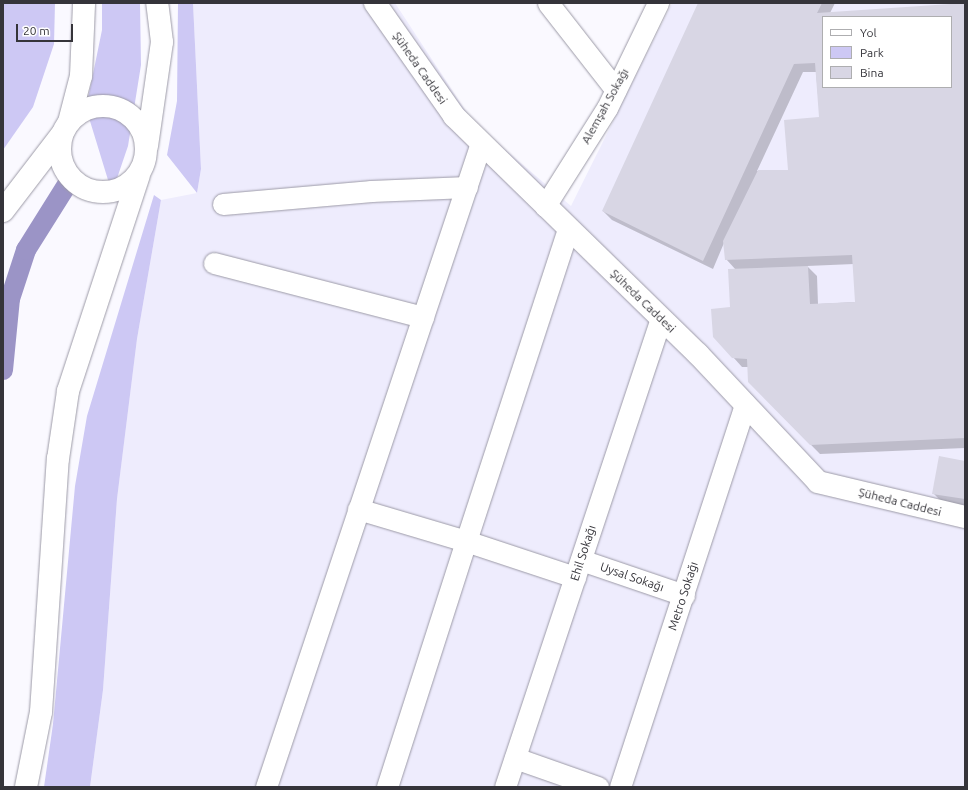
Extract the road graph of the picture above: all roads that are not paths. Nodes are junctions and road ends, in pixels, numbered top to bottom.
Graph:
1 (84, 3) edge
2 (158, 3) edge
3 (375, 3) edge
4 (548, 3) edge
5 (658, 3) edge
6 (616, 90) junction
7 (65, 128) junction
8 (481, 143) junction
9 (147, 147) junction
10 (139, 174) junction
11 (466, 187) junction
12 (223, 204) dead end
13 (546, 206) junction
14 (3, 211) edge
15 (568, 228) junction
16 (214, 262) dead end
17 (423, 317) junction
18 (661, 319) junction
19 (745, 404) junction
20 (358, 509) junction
21 (965, 517) edge
22 (466, 541) junction
23 (578, 568) junction
24 (684, 594) junction
25 (515, 758) junction
26 (26, 787) edge
27 (266, 787) edge
28 (387, 787) edge
29 (505, 787) edge
30 (598, 787) edge
31 (620, 787) edge

1 - 7 street
2 - 9 street
3 - 8 street, Şüheda Caddesi
4 - 6 street
5 - 6 street, Alemşah Sokağı
6 - 13 street, Alemşah Sokağı
7 - 9 street
7 - 10 street
7 - 14 street
8 - 11 street
8 - 13 street, Şüheda Caddesi
9 - 10 street
10 - 26 street
11 - 12 street
11 - 17 street
13 - 15 street, Şüheda Caddesi
15 - 18 street, Şüheda Caddesi
15 - 22 street
16 - 17 street
17 - 20 street
18 - 19 street, Şüheda Caddesi
18 - 23 street, Ehil Sokağı
19 - 21 street, Şüheda Caddesi
19 - 24 street, Metro Sokağı
20 - 22 street, Uysal Sokağı
20 - 27 street
22 - 23 street, Uysal Sokağı
22 - 28 street
23 - 24 street, Uysal Sokağı
23 - 25 street, Ehil Sokağı
24 - 31 street, Metro Sokağı
25 - 29 street, Ehil Sokağı
25 - 30 street

